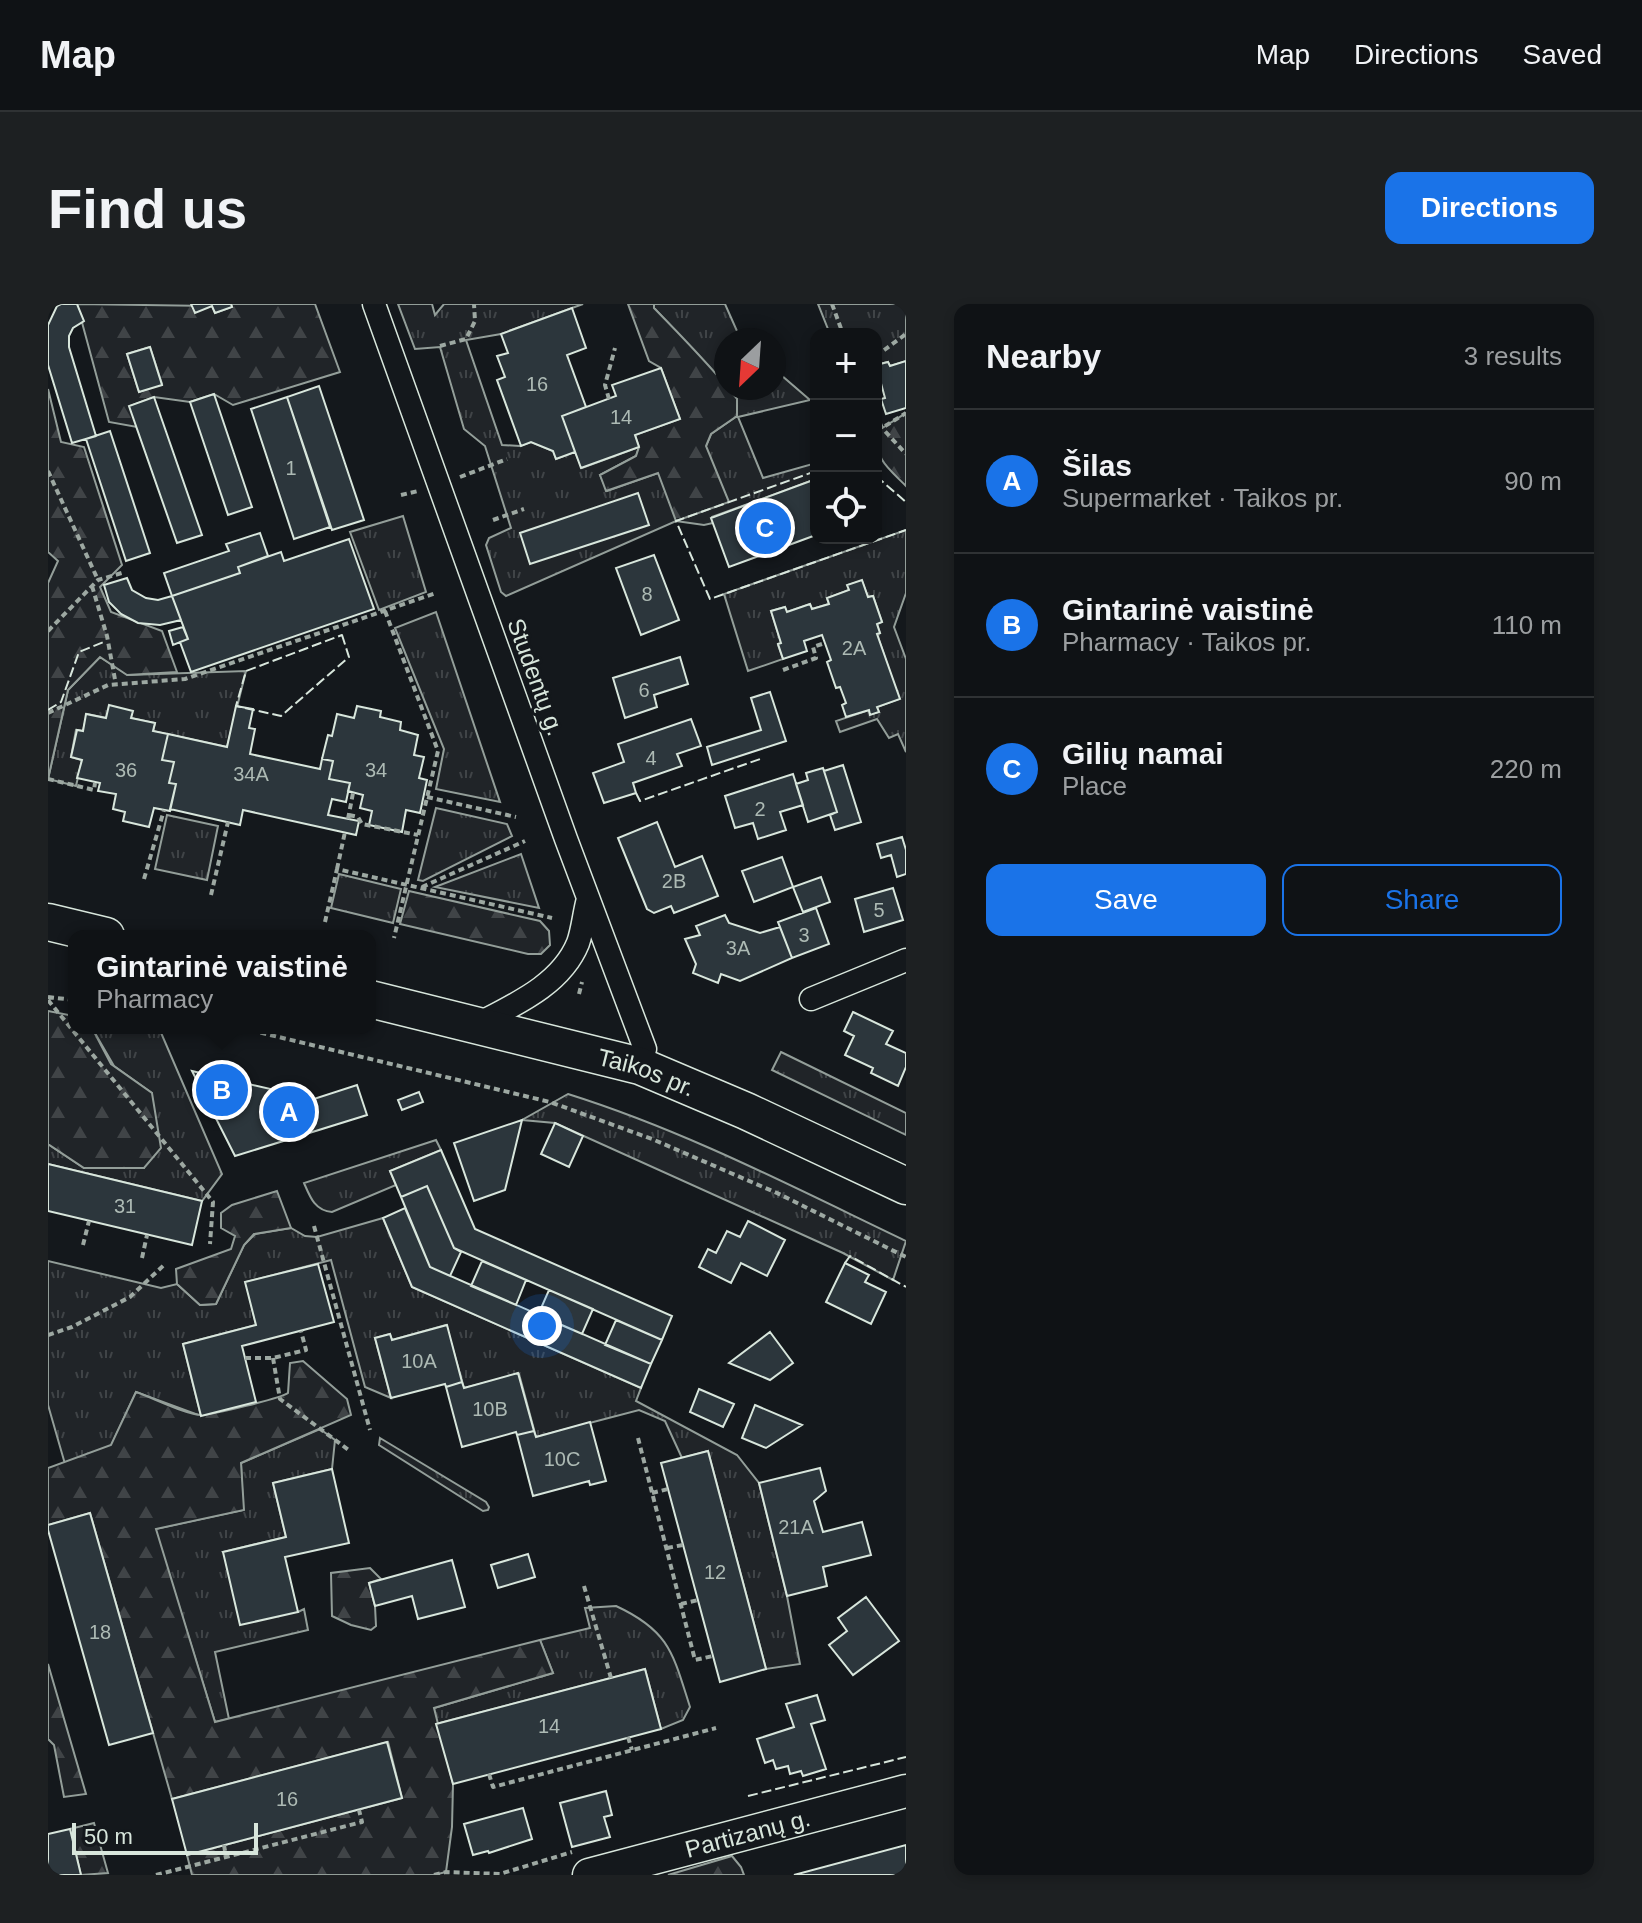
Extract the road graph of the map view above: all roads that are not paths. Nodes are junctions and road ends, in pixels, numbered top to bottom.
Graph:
1 (374, 304) edge
2 (588, 898) junction
3 (48, 922) edge
4 (81, 930) edge
5 (906, 960) edge
6 (811, 999) dead end
7 (376, 1000) edge
8 (476, 1025) junction
9 (640, 1066) junction
10 (906, 1186) edge
11 (906, 1791) edge
12 (589, 1875) edge

1 - 2 street, Studentų g.
2 - 8 street
2 - 9 street, Studentų g.
3 - 4 main road
5 - 6 street
7 - 8 main road, Taikos pr.
8 - 9 main road, Taikos pr.
9 - 10 main road, Taikos pr.
11 - 12 street, Partizanų g.

